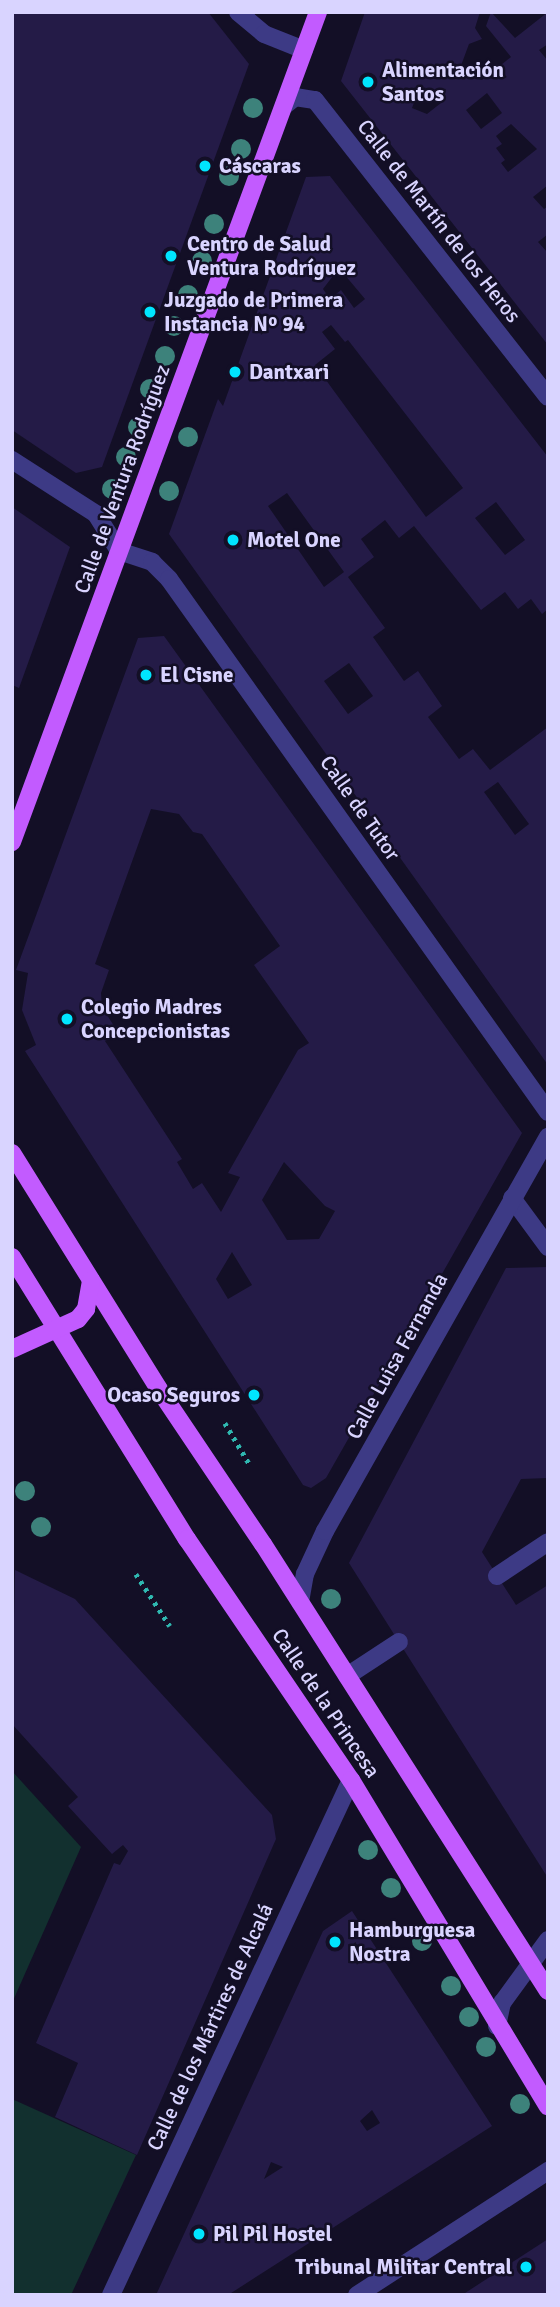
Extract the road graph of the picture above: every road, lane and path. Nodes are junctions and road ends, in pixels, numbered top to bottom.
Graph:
1 (238, 12) edge
2 (318, 12) edge
3 (304, 50) junction
4 (284, 106) junction
5 (548, 397) edge
6 (12, 460) edge
7 (119, 551) junction
8 (12, 842) edge
9 (548, 1112) edge
10 (548, 1137) edge
11 (12, 1153) edge
12 (512, 1198) junction
13 (548, 1247) edge
14 (12, 1257) edge
15 (91, 1280) junction
16 (59, 1331) junction
17 (12, 1349) edge
18 (225, 1423) dead end
19 (250, 1465) dead end
20 (548, 1542) edge
21 (136, 1574) dead end
22 (497, 1576) dead end
23 (300, 1602) junction
24 (170, 1626) dead end
25 (399, 1642) dead end
26 (347, 1676) junction
27 (351, 1780) junction
28 (548, 1940) edge
29 (531, 1960) junction
30 (548, 1991) edge
31 (497, 2026) junction
32 (548, 2106) edge
33 (548, 2171) edge
34 (111, 2295) edge
35 (357, 2295) edge

1 - 3 street
2 - 3 main road, Calle de Ventura Rodríguez
3 - 4 main road, Calle de Ventura Rodríguez
4 - 5 street, Calle de Martín de los Heros
4 - 7 main road, Calle de Ventura Rodríguez
6 - 7 street
7 - 8 main road, Calle de Ventura Rodríguez
7 - 9 street, Calle de Tutor
10 - 12 street, Calle Luisa Fernanda
11 - 15 main road, Calle de la Princesa
12 - 13 street
12 - 23 street, Calle Luisa Fernanda
14 - 16 main road, Calle de la Princesa
15 - 16 main road
15 - 23 main road, Calle de la Princesa
16 - 17 main road
16 - 27 main road, Calle de la Princesa
18 - 19 path
20 - 22 street
21 - 24 path
23 - 26 main road, Calle de la Princesa
25 - 26 street
26 - 29 main road, Calle de la Princesa
27 - 31 main road, Calle de la Princesa
27 - 34 street, Calle de los Mártires de Alcalá
28 - 29 street
29 - 30 main road, Calle de la Princesa
29 - 31 street
31 - 32 main road, Calle de la Princesa
33 - 35 street

